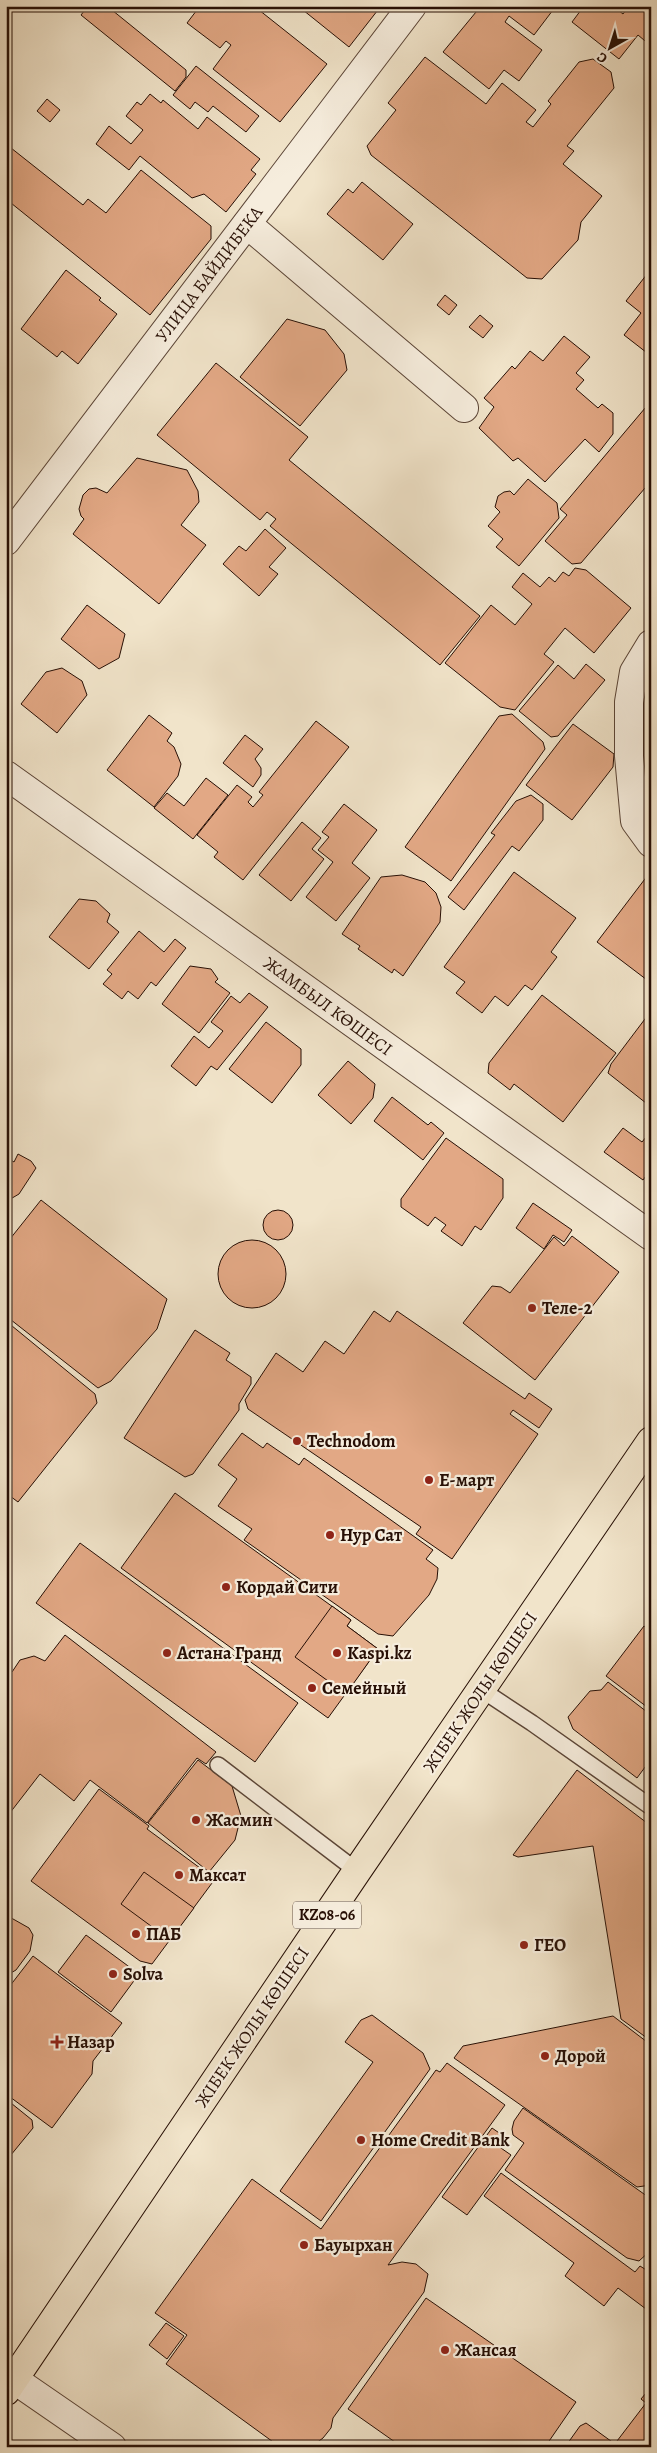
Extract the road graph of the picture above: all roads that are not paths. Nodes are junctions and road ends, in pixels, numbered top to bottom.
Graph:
1 (412, 6) edge
2 (247, 224) junction
3 (464, 408) dead end
4 (6, 541) edge
5 (651, 644) edge
6 (6, 775) edge
7 (651, 843) edge
8 (651, 1236) edge
9 (651, 1441) edge
10 (482, 1690) junction
11 (218, 1765) dead end
12 (651, 1808) edge
13 (356, 1871) junction
14 (9, 2381) edge
15 (112, 2447) edge

1 - 2 street, УЛИЦА БАЙДИБЕКА
2 - 3 street
2 - 4 street, УЛИЦА БАЙДИБЕКА
5 - 7 street
6 - 8 street, ЖАМБЫЛ КӨШЕСІ
9 - 10 highway, ЖІБЕК ЖОЛЫ КӨШЕСІ / KZ08-06
10 - 12 lane
10 - 13 highway, ЖІБЕК ЖОЛЫ КӨШЕСІ / KZ08-06
11 - 13 lane
13 - 14 highway, ЖІБЕК ЖОЛЫ КӨШЕСІ / KZ08-06
14 - 15 street

